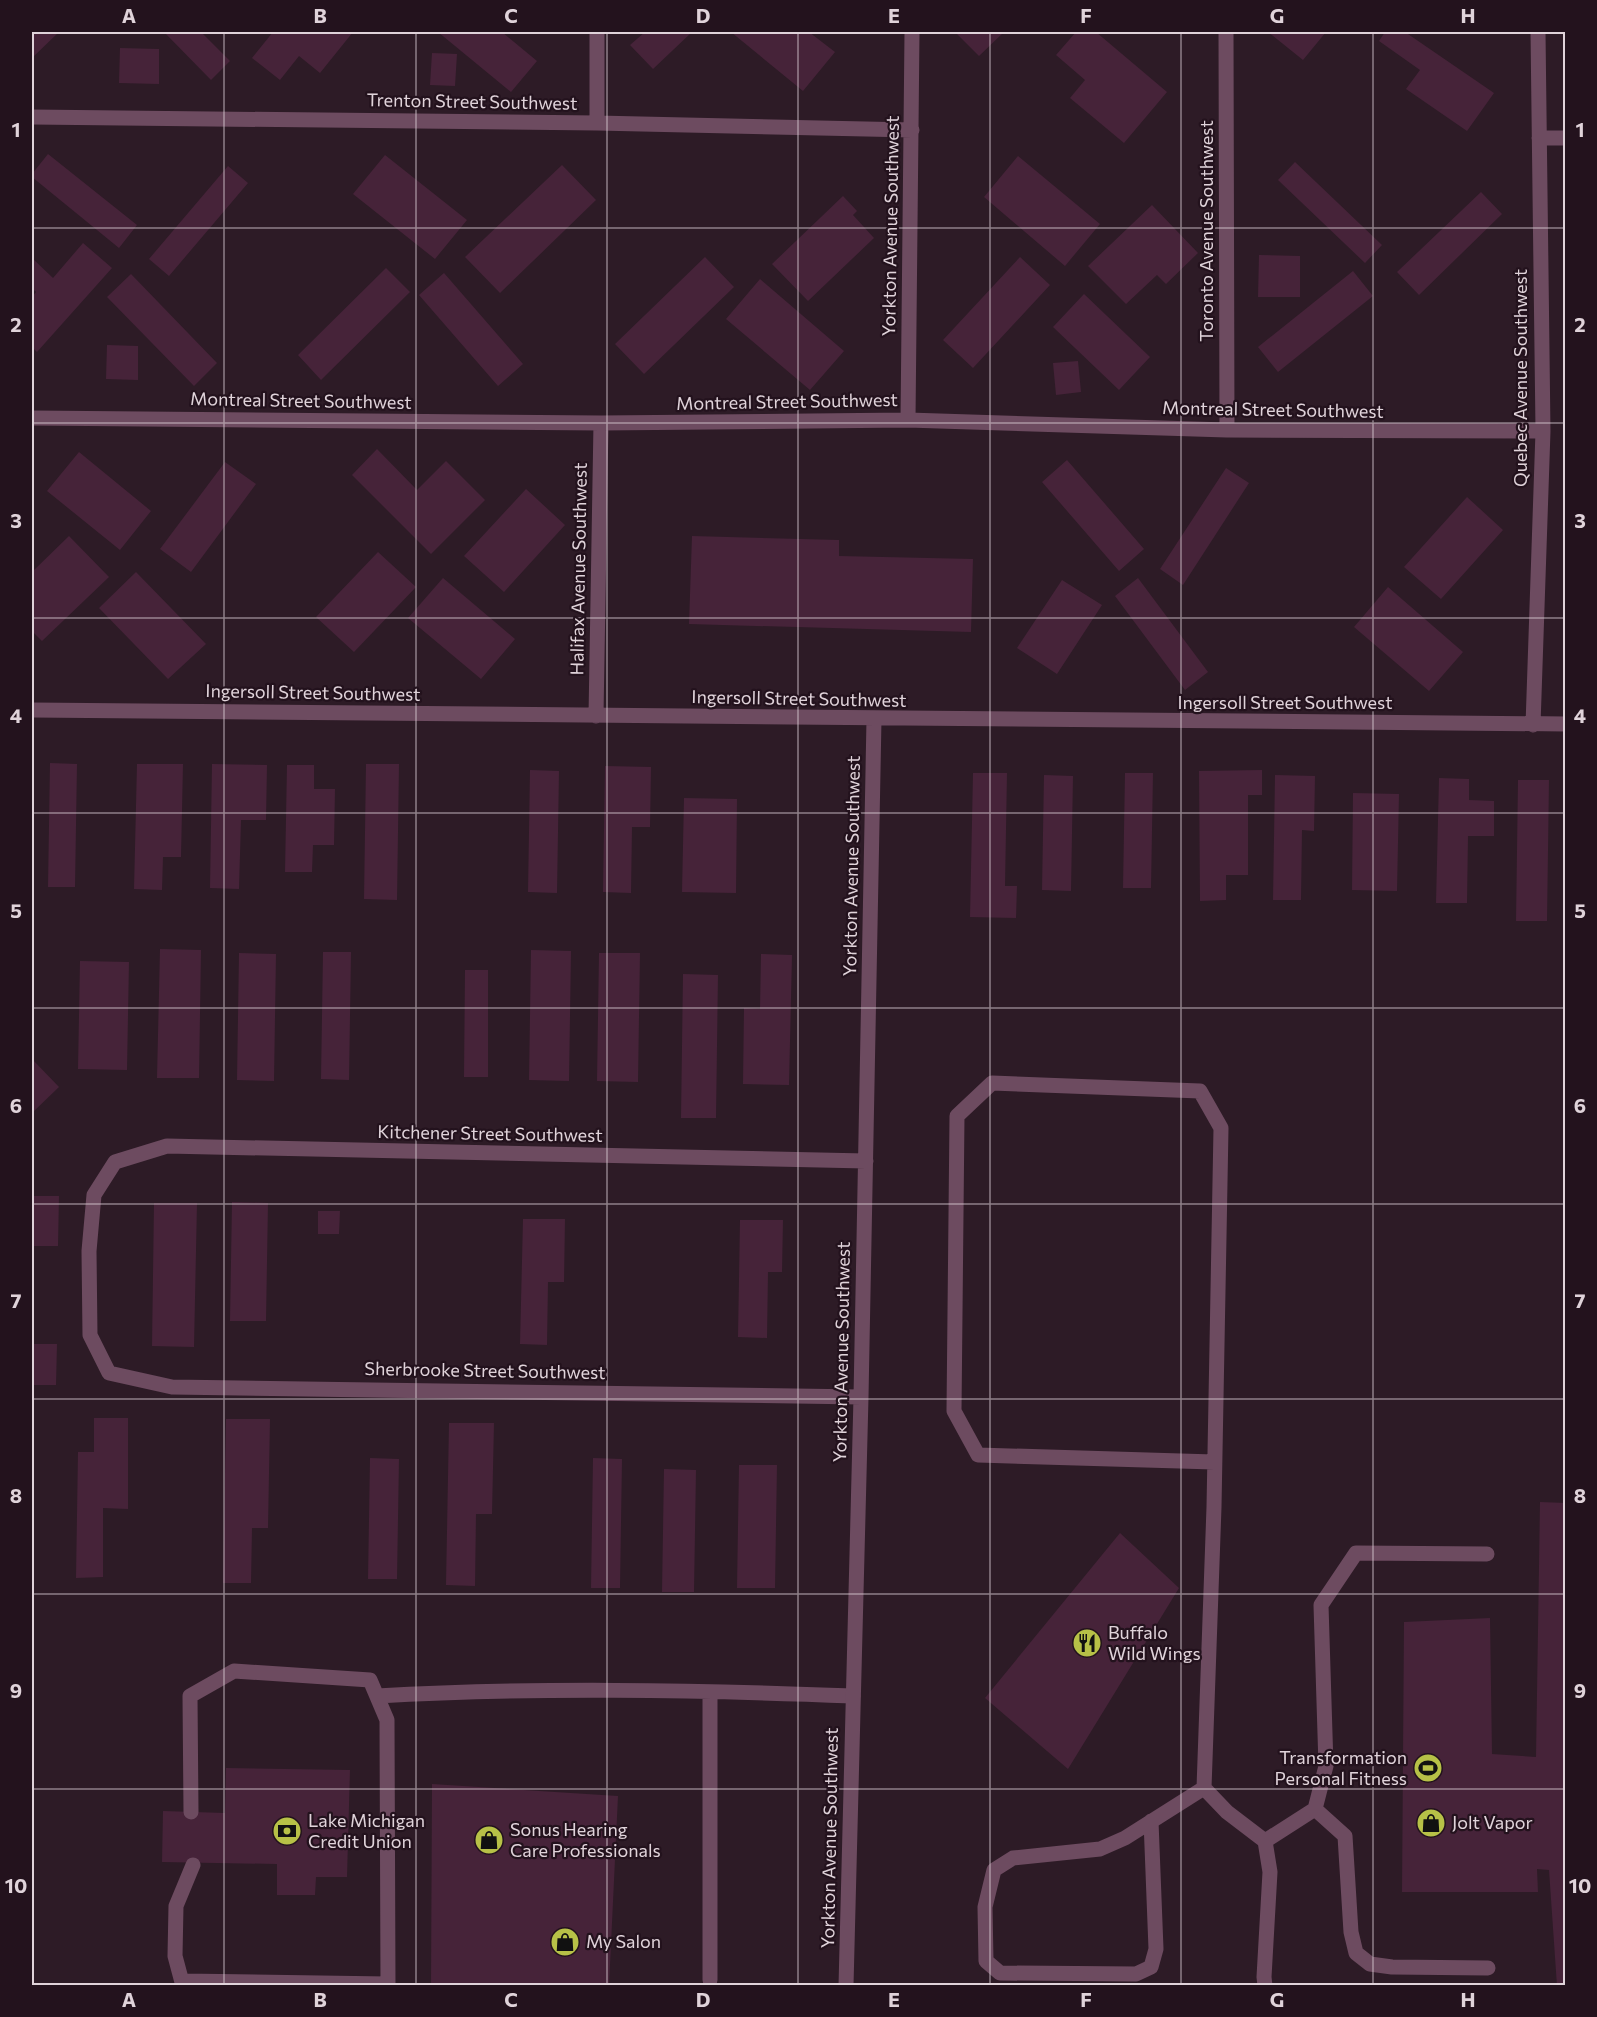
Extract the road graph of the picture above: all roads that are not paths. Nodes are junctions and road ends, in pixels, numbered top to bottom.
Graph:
1 (597, 32) edge
2 (912, 32) edge
3 (1226, 32) edge
4 (1538, 32) edge
5 (32, 117) edge
6 (597, 123) junction
7 (912, 130) junction
8 (1539, 138) junction
9 (1566, 138) edge
10 (32, 418) edge
11 (908, 420) junction
12 (601, 423) junction
13 (1227, 430) junction
14 (1543, 431) junction
15 (32, 710) edge
16 (596, 716) junction
17 (874, 719) junction
18 (1566, 724) edge
19 (1533, 725) junction
20 (866, 1161) junction
21 (109, 1373) joint
22 (861, 1397) junction
23 (1214, 1462) junction
24 (1487, 1554) dead end
25 (710, 1692) junction
26 (377, 1696) junction
27 (853, 1696) junction
28 (1204, 1788) junction
29 (1315, 1809) junction
30 (191, 1812) dead end
31 (1151, 1821) junction
32 (1265, 1841) junction
33 (193, 1865) dead end
34 (1488, 1968) dead end
35 (710, 1980) dead end
36 (183, 1983) edge
37 (1262, 1983) edge
38 (388, 1985) edge
39 (846, 1986) edge

1 - 6 street
2 - 7 street, Yorkton Avenue Southwest
3 - 13 street, Toronto Avenue Southwest
4 - 8 street, Quebec Avenue Southwest
5 - 6 street, Trenton Street Southwest
6 - 7 street, Trenton Street Southwest
7 - 11 street, Yorkton Avenue Southwest
8 - 9 street
8 - 14 street, Quebec Avenue Southwest
10 - 12 street, Montreal Street Southwest
11 - 12 street, Montreal Street Southwest
11 - 13 street, Montreal Street Southwest
12 - 16 street, Halifax Avenue Southwest
13 - 14 street, Montreal Street Southwest
14 - 19 street, Quebec Avenue Southwest
15 - 16 street, Ingersoll Street Southwest
16 - 17 street, Ingersoll Street Southwest
17 - 19 street, Ingersoll Street Southwest
17 - 20 street, Yorkton Avenue Southwest
18 - 19 street, Ingersoll Street Southwest
20 - 21 street, Kitchener Street Southwest
20 - 22 street, Yorkton Avenue Southwest
21 - 22 street, Sherbrooke Street Southwest
22 - 27 street, Yorkton Avenue Southwest
23 - 23 street
23 - 28 street
24 - 29 street
25 - 26 street
25 - 27 street
25 - 35 street
26 - 30 street
26 - 38 street
27 - 39 street, Yorkton Avenue Southwest
28 - 31 street
28 - 32 street
29 - 32 street
29 - 34 street
31 - 31 street
32 - 37 street
33 - 36 street
36 - 38 street

